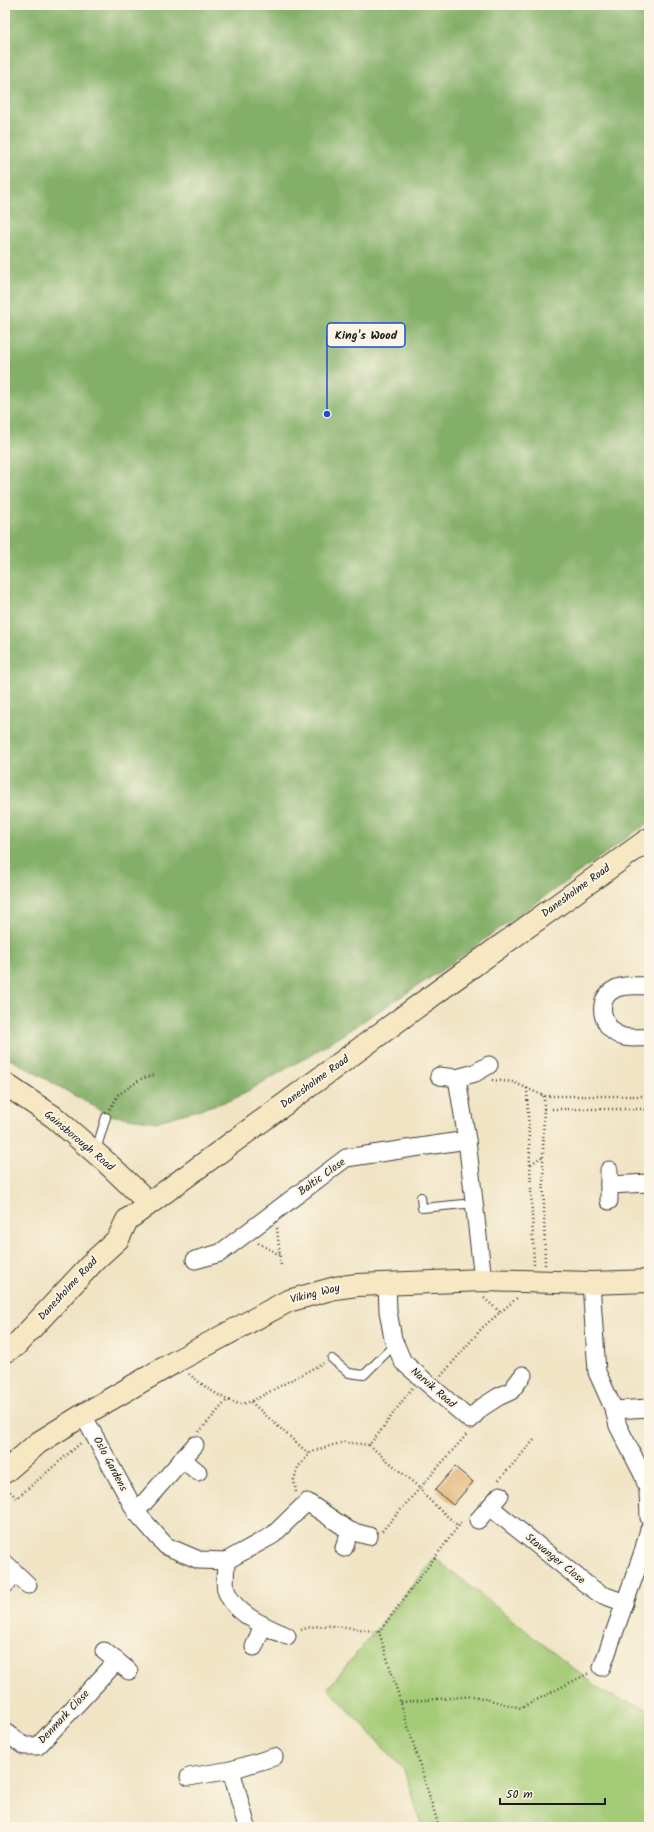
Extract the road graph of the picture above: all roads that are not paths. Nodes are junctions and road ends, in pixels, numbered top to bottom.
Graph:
1 (649, 839) edge
2 (649, 986) edge
3 (649, 1038) edge
4 (482, 1070) road end
5 (439, 1076) dead end
6 (457, 1078) junction
7 (5, 1084) edge
8 (106, 1117) road end
9 (468, 1140) junction
10 (95, 1152) junction
11 (649, 1184) edge
12 (609, 1186) dead end
13 (421, 1197) dead end
14 (474, 1203) junction
15 (149, 1204) junction
16 (127, 1220) junction
17 (195, 1260) dead end
18 (483, 1280) junction
19 (649, 1282) edge
20 (591, 1283) junction
21 (387, 1284) junction
22 (5, 1341) edge
23 (395, 1344) junction
24 (5, 1352) edge
25 (332, 1359) road end
26 (523, 1375) dead end
27 (649, 1408) edge
28 (614, 1410) junction
29 (88, 1424) junction
30 (195, 1445) road end
31 (182, 1459) junction
32 (5, 1472) edge
33 (198, 1472) dead end
34 (136, 1512) junction
35 (472, 1518) road end
36 (649, 1518) edge
37 (649, 1529) edge
38 (350, 1531) junction
39 (369, 1536) road end
40 (344, 1548) dead end
41 (226, 1561) junction
42 (8, 1574) edge
43 (28, 1585) dead end
44 (624, 1603) junction
45 (263, 1625) junction
46 (287, 1636) road end
47 (254, 1646) dead end
48 (117, 1661) dead end
49 (602, 1667) road end
50 (5, 1732) edge
51 (274, 1757) dead end
52 (231, 1770) junction
53 (188, 1777) dead end
54 (247, 1827) edge

1 - 15 street, Danesholme Road
2 - 3 street
4 - 6 street
5 - 6 street
6 - 9 street
7 - 10 street, Gainsborough Road
8 - 10 lane
9 - 14 street
9 - 17 street, Baltic Close
10 - 15 street, Gainsborough Road
11 - 12 street
13 - 14 lane
14 - 18 street
15 - 16 street, Danesholme Road
16 - 22 street
16 - 24 street, Danesholme Road
18 - 20 street, Viking Way
18 - 21 street, Viking Way
19 - 20 street, Viking Way
20 - 28 street
21 - 23 street, Narvik Road
21 - 29 street, Viking Way
23 - 25 lane
23 - 26 street, Narvik Road
27 - 28 street
28 - 36 street
29 - 32 street, Viking Way
29 - 34 street, Oslo Gardens
30 - 31 street
31 - 33 street
31 - 34 street
34 - 41 street, Oslo Gardens
35 - 44 street, Stavanger Close
37 - 44 street
38 - 39 street
38 - 40 street
38 - 41 street
41 - 45 street
42 - 43 street
44 - 49 street
45 - 46 street
45 - 47 street
48 - 50 street, Denmark Close
51 - 52 street
52 - 53 street
52 - 54 street

